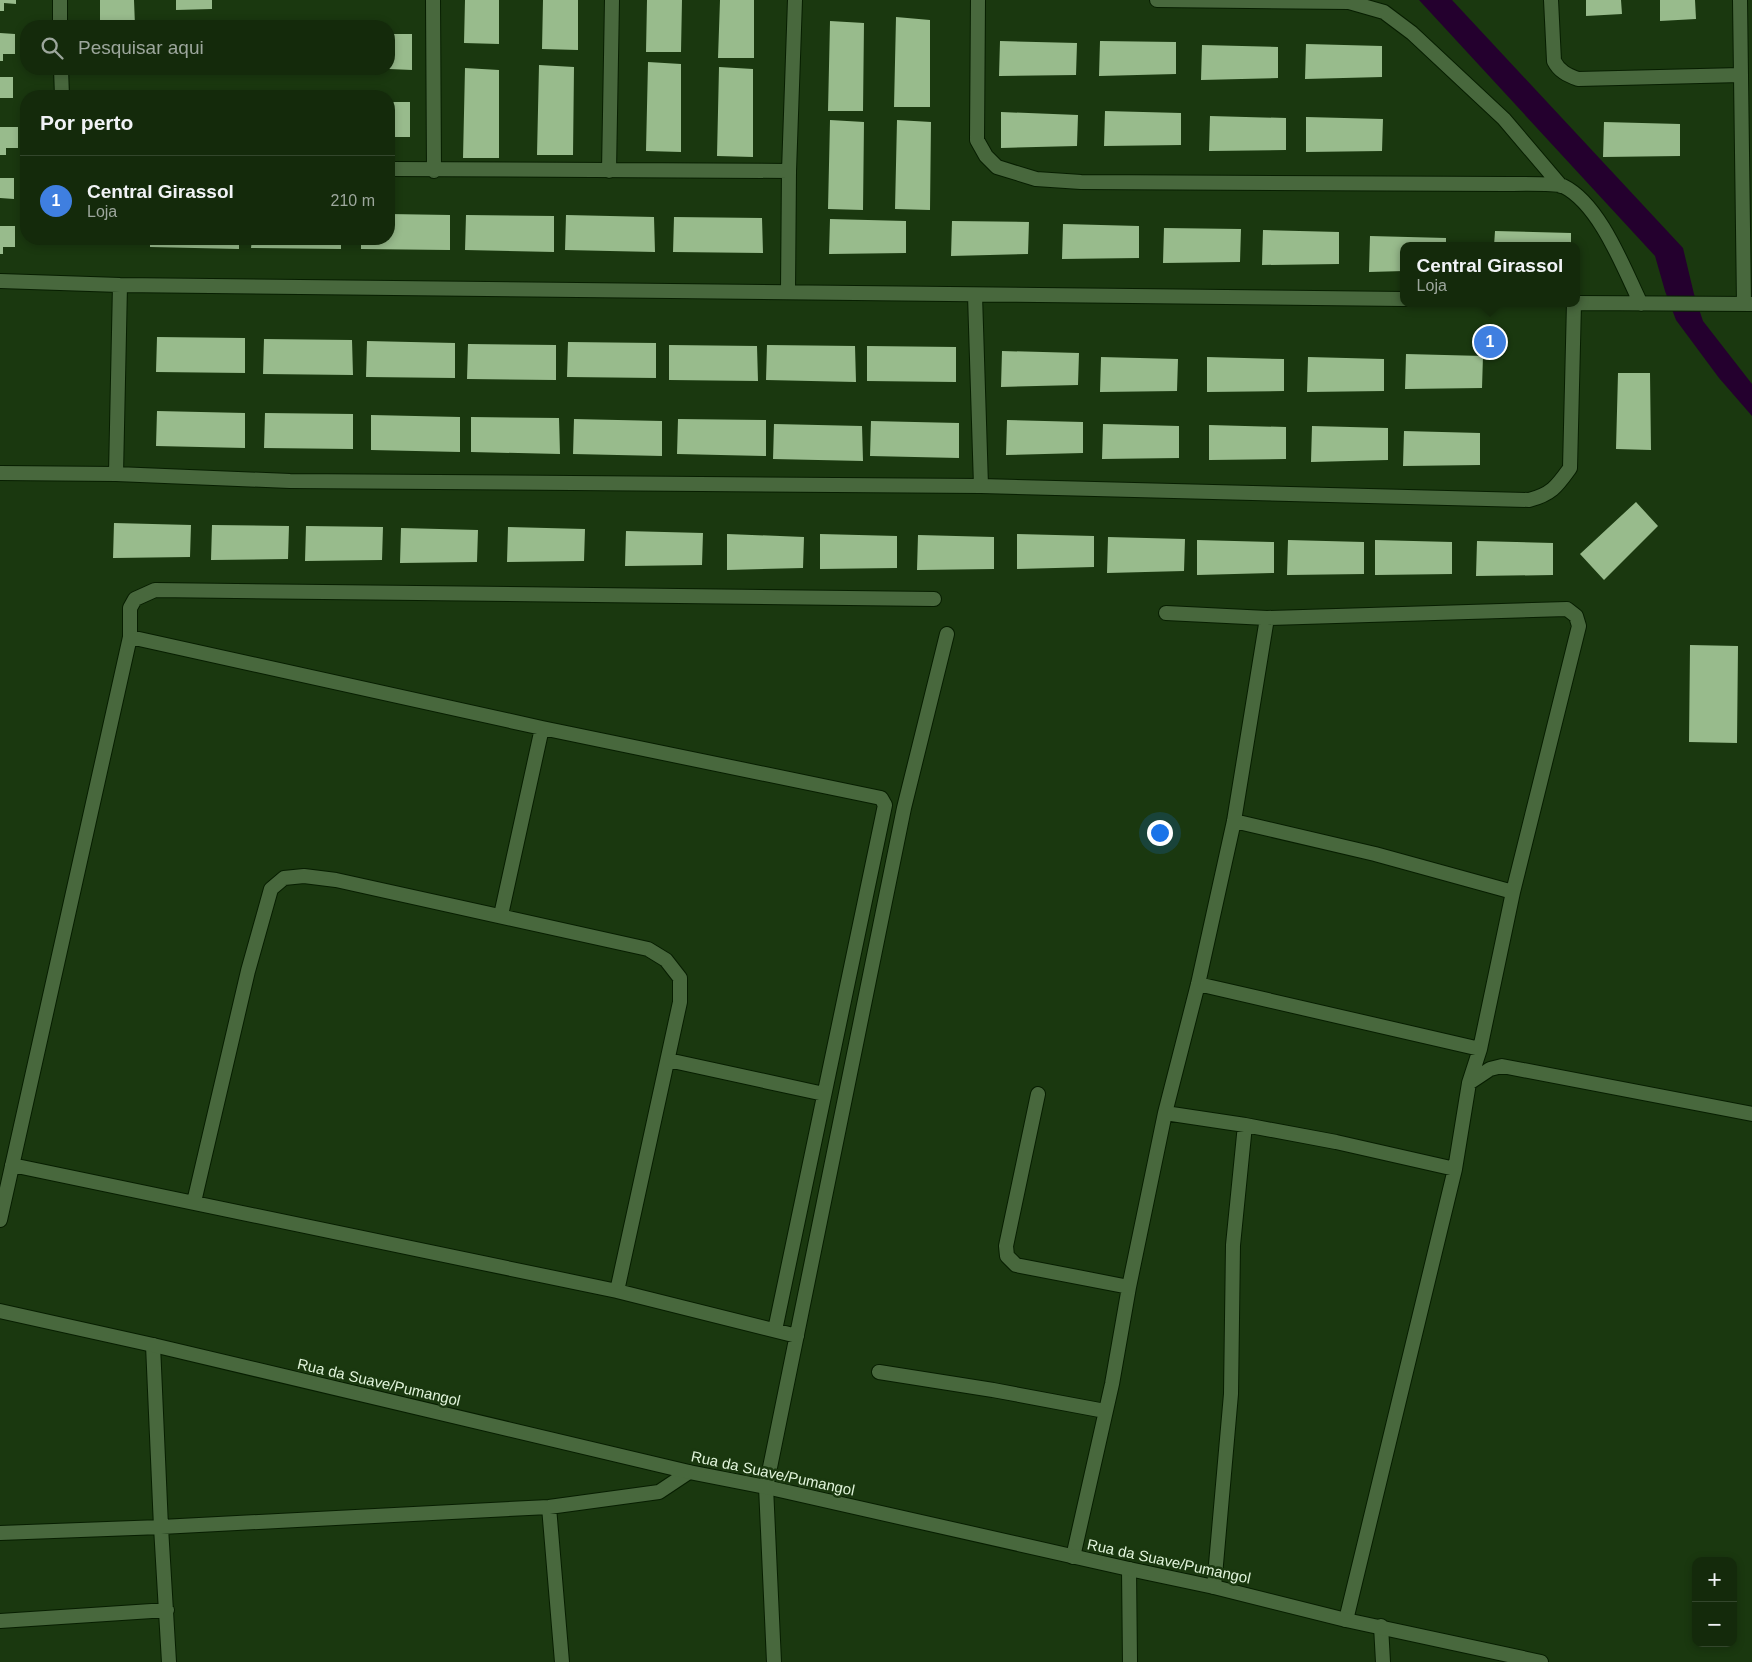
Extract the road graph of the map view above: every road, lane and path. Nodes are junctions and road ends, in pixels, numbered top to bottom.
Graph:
1 (60, 0) edge
2 (433, 0) edge
3 (612, 0) edge
4 (795, 0) edge
5 (978, 0) edge
6 (1157, 0) edge
7 (1551, 0) edge
8 (1740, 0) edge
9 (60, 20) edge
10 (61, 75) edge
11 (1741, 75) junction
12 (62, 90) edge
13 (395, 170) edge
14 (434, 171) junction
15 (609, 171) junction
16 (789, 171) junction
17 (1562, 186) junction
18 (0, 281) edge
19 (120, 285) junction
20 (788, 291) junction
21 (975, 295) junction
22 (1400, 299) edge
23 (1580, 303) edge
24 (1641, 304) junction
25 (1748, 304) edge
26 (1575, 307) edge
27 (0, 473) edge
28 (116, 474) junction
29 (981, 486) junction
30 (934, 599) dead end
31 (1166, 613) dead end
32 (1267, 618) junction
33 (947, 634) dead end
34 (130, 637) junction
35 (542, 728) junction
36 (1234, 821) junction
37 (1513, 892) junction
38 (501, 915) junction
39 (1198, 984) junction
40 (1480, 1049) junction
41 (668, 1060) junction
42 (1469, 1082) junction
43 (824, 1094) junction
44 (1038, 1094) dead end
45 (1165, 1113) junction
46 (1752, 1114) edge
47 (1245, 1125) junction
48 (12, 1165) junction
49 (1455, 1169) junction
50 (194, 1202) junction
51 (0, 1220) edge
52 (1129, 1287) junction
53 (618, 1291) junction
54 (0, 1311) edge
55 (775, 1330) junction
56 (797, 1336) junction
57 (153, 1345) junction
58 (879, 1372) dead end
59 (1105, 1411) junction
60 (689, 1472) junction
61 (766, 1487) junction
62 (549, 1507) junction
63 (161, 1527) junction
64 (0, 1532) edge
65 (1073, 1557) junction
66 (1129, 1569) junction
67 (1214, 1587) junction
68 (167, 1610) junction
69 (1346, 1620) junction
70 (0, 1621) edge
71 (1381, 1626) junction
72 (169, 1662) edge
73 (562, 1662) edge
74 (774, 1662) edge
75 (1130, 1662) edge
76 (1383, 1662) edge
77 (1541, 1662) edge

1 - 9 street
2 - 14 street
3 - 15 street
4 - 16 street
5 - 17 street
6 - 17 street
7 - 11 street
8 - 11 street
10 - 12 street
11 - 25 street
13 - 14 street
14 - 15 street
15 - 16 street
16 - 20 street
17 - 24 street
18 - 19 street
19 - 20 street
19 - 28 street
20 - 21 street
21 - 22 street
21 - 29 street
23 - 24 street
24 - 25 street
26 - 29 street
27 - 28 street
28 - 29 street
30 - 34 street
31 - 32 street
32 - 36 street
32 - 37 street
33 - 56 street
34 - 35 street
34 - 48 street
35 - 38 street
35 - 43 street
36 - 37 street
36 - 39 street
37 - 40 street
38 - 41 street
38 - 50 street
39 - 40 street
39 - 45 street
40 - 42 street
41 - 43 street
41 - 53 street
42 - 46 street
42 - 49 street
43 - 55 street
44 - 52 street
45 - 47 street
45 - 52 street
47 - 49 street
47 - 67 street
48 - 50 street
48 - 51 street
49 - 69 street
50 - 53 street
52 - 59 street
53 - 55 street
54 - 57 street, Rua da Suave/Pumangol
55 - 56 street
56 - 61 street
57 - 60 street, Rua da Suave/Pumangol
57 - 63 street
58 - 59 street
59 - 65 street
60 - 61 street, Rua da Suave/Pumangol
60 - 62 street
61 - 65 street, Rua da Suave/Pumangol
61 - 74 street
62 - 63 street
62 - 73 street
63 - 64 street
63 - 68 street
65 - 66 street, Rua da Suave/Pumangol
66 - 67 street, Rua da Suave/Pumangol
66 - 75 street
67 - 69 street, Rua da Suave/Pumangol
68 - 70 street
68 - 72 street
69 - 71 street, Rua da Suave/Pumangol
71 - 76 street
71 - 77 street, Rua da Suave/Pumangol

